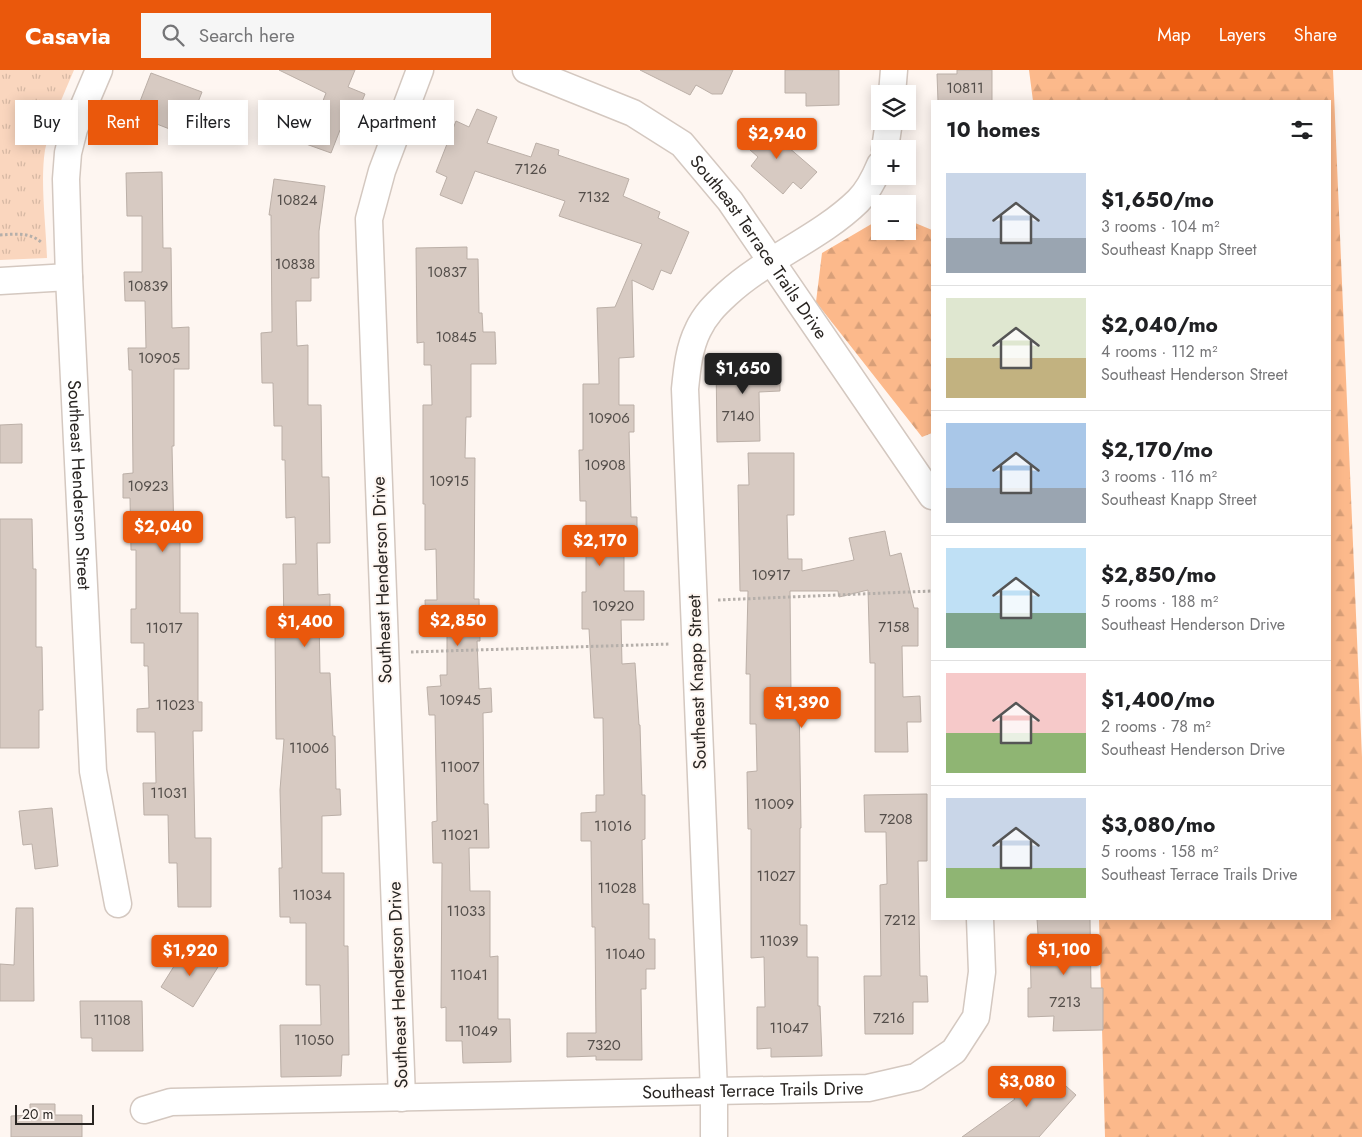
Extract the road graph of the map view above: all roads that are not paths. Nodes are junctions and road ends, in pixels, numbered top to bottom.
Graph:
1 (99, 70) edge
2 (420, 70) edge
3 (526, 70) edge
4 (894, 70) edge
5 (893, 85) edge
6 (871, 182) edge
7 (771, 261) junction
8 (69, 277) junction
9 (0, 281) edge
10 (931, 495) edge
11 (118, 904) dead end
12 (980, 920) edge
13 (714, 1092) junction
14 (402, 1098) junction
15 (144, 1110) dead end
16 (714, 1137) edge

1 - 8 street, Southeast Henderson Street
2 - 14 street, Southeast Henderson Drive
3 - 7 street, Southeast Terrace Trails Drive
4 - 5 street
6 - 7 street, Southeast Knapp Street
7 - 10 street, Southeast Terrace Trails Drive
7 - 13 street, Southeast Knapp Street
8 - 9 street
8 - 11 street, Southeast Henderson Street
12 - 13 street, Southeast Terrace Trails Drive
13 - 14 street, Southeast Terrace Trails Drive
13 - 16 street, Southeast Knapp Street
14 - 15 street, Southeast Terrace Trails Drive

